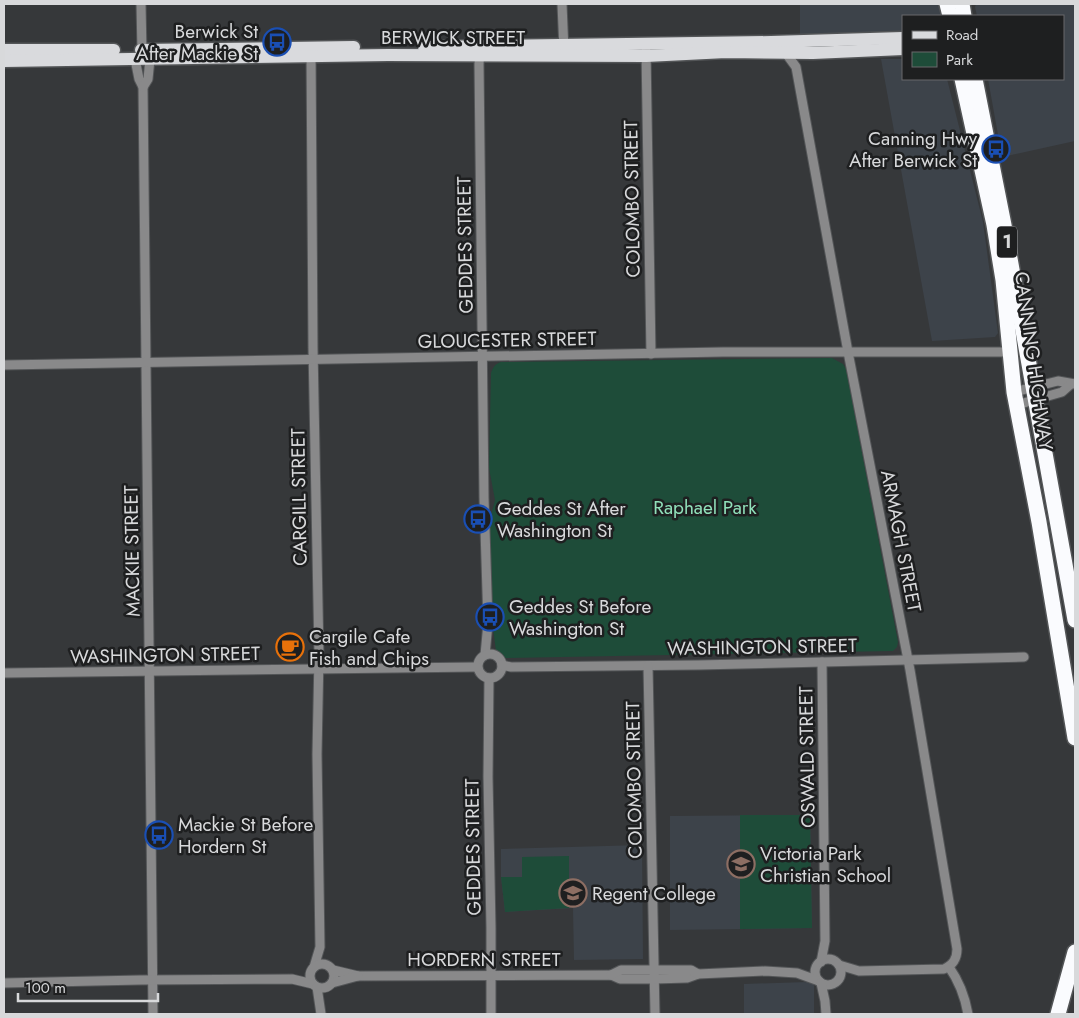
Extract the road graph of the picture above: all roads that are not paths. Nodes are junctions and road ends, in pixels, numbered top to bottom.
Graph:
1 (141, 4) edge
2 (562, 4) edge
3 (902, 38) edge
4 (902, 49) edge
5 (4, 50) edge
6 (563, 50) junction
7 (646, 50) junction
8 (311, 51) junction
9 (480, 51) junction
10 (784, 52) junction
11 (804, 52) junction
12 (142, 57) junction
13 (4, 61) edge
14 (796, 67) junction
15 (962, 80) edge
16 (975, 80) edge
17 (143, 87) junction
18 (848, 352) junction
19 (1010, 352) junction
20 (651, 354) junction
21 (482, 357) junction
22 (313, 360) junction
23 (145, 364) junction
24 (4, 365) edge
25 (1073, 384) edge
26 (1034, 393) junction
27 (1015, 399) junction
28 (1075, 620) edge
29 (488, 623) junction
30 (485, 655) junction
31 (496, 656) junction
32 (1024, 657) dead end
33 (908, 661) junction
34 (822, 662) junction
35 (502, 666) junction
36 (648, 666) junction
37 (477, 667) junction
38 (319, 669) junction
39 (150, 671) junction
40 (4, 673) edge
41 (490, 678) junction
42 (1075, 738) edge
43 (825, 941) junction
44 (320, 947) junction
45 (1075, 952) edge
46 (836, 963) junction
47 (819, 964) junction
48 (330, 967) junction
49 (948, 967) junction
50 (312, 970) junction
51 (860, 971) junction
52 (797, 973) junction
53 (654, 974) junction
54 (491, 975) junction
55 (358, 976) junction
56 (292, 979) junction
57 (153, 980) junction
58 (838, 981) junction
59 (820, 982) junction
60 (4, 983) edge
61 (331, 985) junction
62 (315, 986) junction
63 (825, 1002) junction
64 (321, 1010) edge
65 (153, 1014) edge
66 (491, 1014) edge
67 (655, 1014) edge
68 (826, 1014) edge
69 (968, 1014) edge
70 (1058, 1014) edge

1 - 12 street, MACKIE STREET
2 - 6 street
3 - 7 main road, BERWICK STREET
4 - 11 main road, BERWICK STREET
5 - 12 main road, BERWICK STREET
6 - 7 main road, BERWICK STREET
6 - 9 main road, BERWICK STREET
7 - 10 main road, BERWICK STREET
7 - 20 street, COLOMBO STREET
8 - 9 main road, BERWICK STREET
8 - 12 main road, BERWICK STREET
8 - 22 street, CARGILL STREET
9 - 21 street, GEDDES STREET
10 - 11 main road, BERWICK STREET
10 - 14 street, ARMAGH STREET
11 - 14 street
12 - 13 main road, BERWICK STREET
12 - 17 street, MACKIE STREET
12 - 17 street, MACKIE STREET
14 - 18 street, ARMAGH STREET
15 - 19 highway, CANNING HIGHWAY / 1
16 - 26 highway, CANNING HIGHWAY / 1
17 - 23 street, MACKIE STREET
18 - 19 street, GLOUCESTER STREET
18 - 20 street, GLOUCESTER STREET
18 - 33 street, ARMAGH STREET
19 - 27 highway, CANNING HIGHWAY / 1
20 - 21 street, GLOUCESTER STREET
21 - 22 street, GLOUCESTER STREET
21 - 29 street, GEDDES STREET
22 - 23 street, GLOUCESTER STREET
22 - 38 street, CARGILL STREET
23 - 24 street, GLOUCESTER STREET
23 - 39 street, MACKIE STREET
25 - 26 street
26 - 27 street
26 - 27 street
26 - 28 highway, CANNING HIGHWAY / 1
27 - 42 highway, CANNING HIGHWAY / 1
29 - 30 street, GEDDES STREET
29 - 31 street, GEDDES STREET
30 - 31 street
30 - 37 street
31 - 35 street
32 - 33 street, WASHINGTON STREET
33 - 34 street, WASHINGTON STREET
33 - 49 street, ARMAGH STREET
34 - 36 street, WASHINGTON STREET
34 - 43 street, OSWALD STREET
35 - 36 street, WASHINGTON STREET
35 - 41 street
36 - 53 street, COLOMBO STREET
37 - 38 street, WASHINGTON STREET
37 - 41 street
38 - 39 street, WASHINGTON STREET
38 - 44 street, CARGILL STREET
39 - 40 street, WASHINGTON STREET
39 - 57 street, MACKIE STREET
41 - 54 street, GEDDES STREET
43 - 46 street, OSWALD STREET
43 - 47 street, OSWALD STREET
44 - 48 street, CARGILL STREET
44 - 50 street, CARGILL STREET
45 - 70 highway
46 - 47 street
46 - 51 street
46 - 58 street
47 - 52 street, HORDERN STREET
47 - 59 street
48 - 50 street
48 - 55 street, HORDERN STREET
48 - 61 street
49 - 51 street
49 - 69 street
50 - 56 street
50 - 62 street
51 - 58 street
52 - 53 street, HORDERN STREET
52 - 59 street, HORDERN STREET
53 - 54 street, HORDERN STREET
53 - 67 street, COLOMBO STREET
54 - 55 street, HORDERN STREET
54 - 66 street, GEDDES STREET
55 - 61 street, HORDERN STREET
56 - 57 street
56 - 62 street
57 - 60 street
57 - 65 street, MACKIE STREET
58 - 59 street
58 - 63 street
59 - 63 street
61 - 62 street
61 - 64 street
62 - 64 street
63 - 68 street

